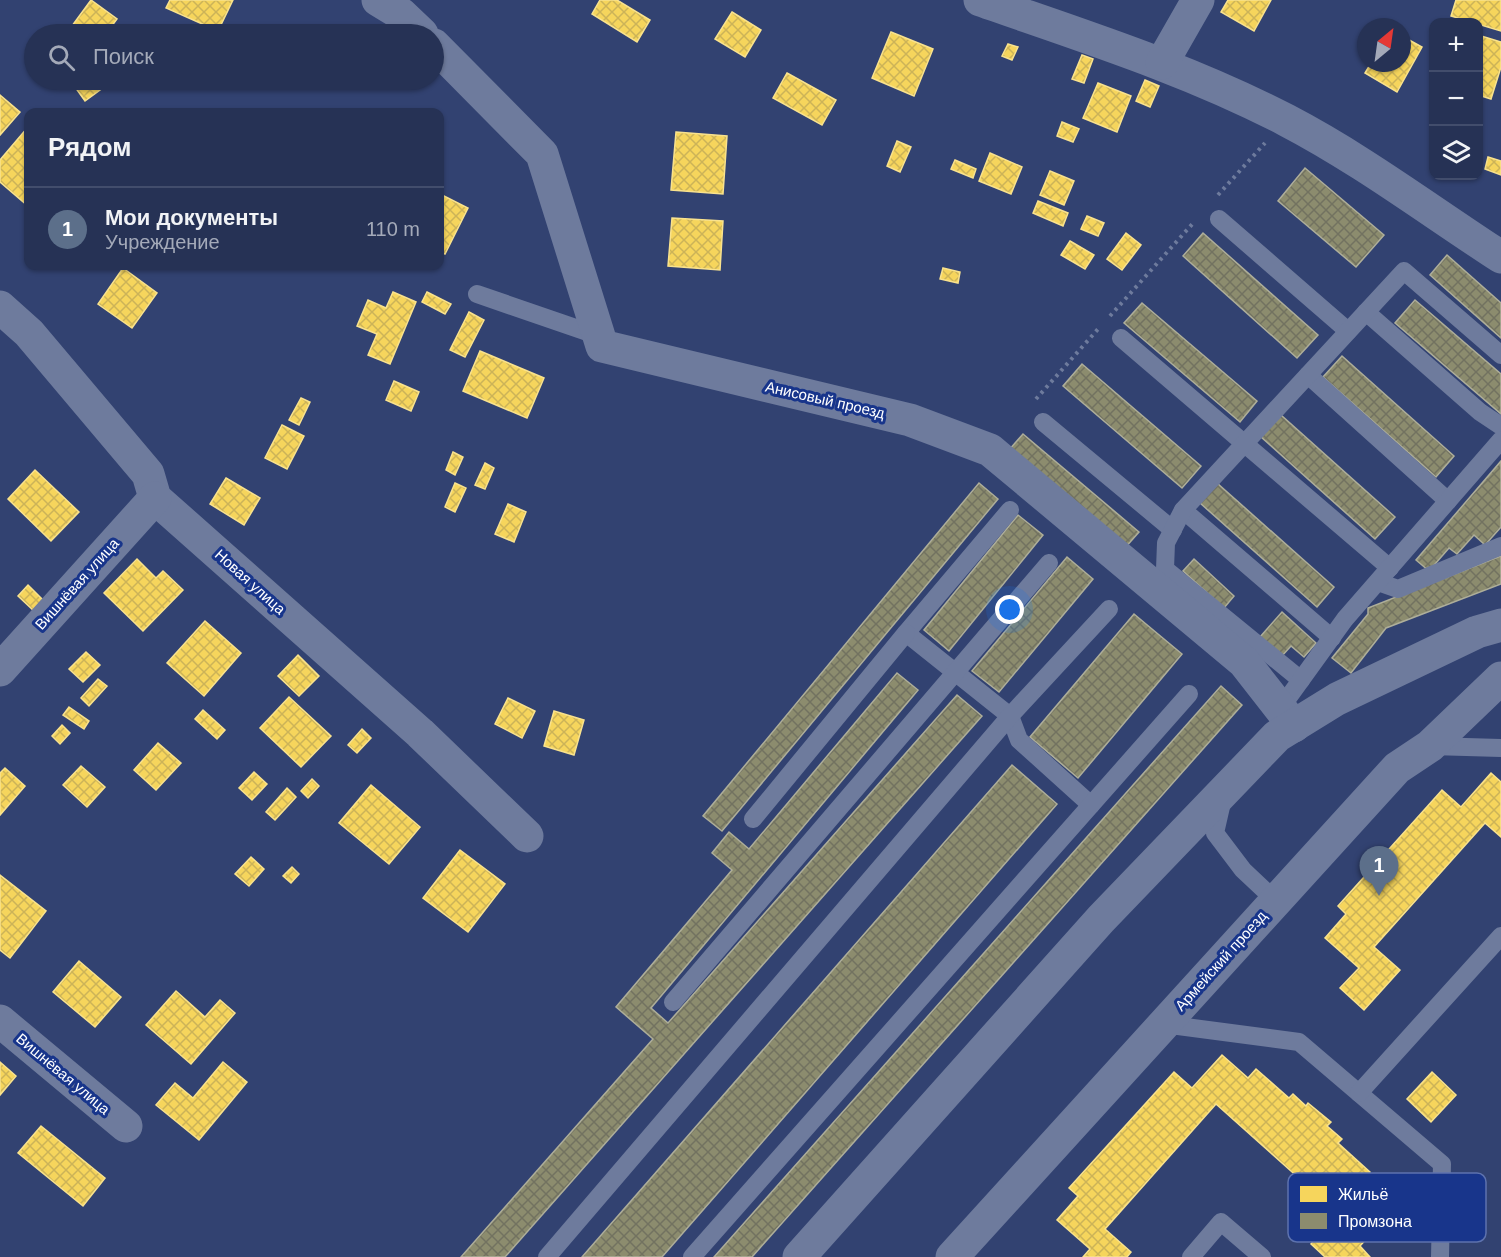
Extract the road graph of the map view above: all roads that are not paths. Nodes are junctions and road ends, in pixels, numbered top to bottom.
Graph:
1 (378, 0) edge
2 (980, 0) edge
3 (1198, 0) edge
4 (412, 24) edge
5 (444, 55) edge
6 (1162, 63) junction
7 (1219, 219) dead end
8 (1501, 257) edge
9 (477, 294) dead end
10 (0, 307) edge
11 (1366, 312) junction
12 (1348, 331) junction
13 (599, 336) junction
14 (1121, 338) dead end
15 (1501, 355) edge
16 (1308, 375) junction
17 (1043, 422) dead end
18 (1501, 426) edge
19 (1501, 440) edge
20 (1246, 442) junction
21 (155, 498) junction
22 (1448, 501) junction
23 (1010, 510) dead end
24 (1183, 510) junction
25 (1173, 530) junction
26 (1501, 546) edge
27 (1049, 563) dead end
28 (1390, 568) junction
29 (1378, 582) junction
30 (1109, 609) dead end
31 (1501, 624) edge
32 (906, 633) junction
33 (1332, 638) junction
34 (0, 670) edge
35 (955, 672) junction
36 (1501, 678) edge
37 (1301, 680) junction
38 (1189, 694) dead end
39 (1010, 716) junction
40 (1287, 717) junction
41 (1430, 746) junction
42 (1501, 748) edge
43 (1224, 791) junction
44 (1091, 805) junction
45 (753, 819) dead end
46 (527, 836) dead end
47 (1276, 901) junction
48 (1501, 936) edge
49 (673, 1002) dead end
50 (0, 1021) edge
51 (1163, 1024) junction
52 (1359, 1094) junction
53 (126, 1126) dead end
54 (1442, 1173) edge
55 (1440, 1242) edge
56 (547, 1257) edge
57 (692, 1257) edge
58 (799, 1257) edge
59 (952, 1257) edge
60 (1191, 1257) edge
61 (1262, 1257) edge
62 (1440, 1257) edge

1 - 4 street
2 - 6 street
3 - 6 street
5 - 13 street
6 - 8 street
7 - 12 lane
9 - 13 lane
10 - 21 street, Новая улица
11 - 12 lane
11 - 15 lane
11 - 18 lane
12 - 16 lane
13 - 40 street, Анисовый проезд
14 - 20 lane
16 - 20 lane
16 - 22 lane
17 - 25 lane
19 - 22 lane
20 - 24 lane
20 - 28 lane
21 - 34 street, Вишнёвая улица
21 - 46 street, Новая улица
22 - 28 lane
23 - 32 lane
24 - 25 lane
24 - 33 lane
25 - 37 lane
26 - 29 lane
27 - 35 lane
28 - 29 lane
29 - 33 lane
30 - 39 lane
31 - 40 street
32 - 35 lane
32 - 45 lane
33 - 37 lane
35 - 39 lane
35 - 49 lane
36 - 41 street, Армейский проезд
37 - 40 lane
38 - 44 lane
39 - 44 lane
39 - 56 lane
40 - 43 street
41 - 42 lane
41 - 47 street, Армейский проезд
43 - 47 lane
43 - 58 street
44 - 57 lane
47 - 51 street, Армейский проезд
48 - 52 lane
50 - 53 street, Вишнёвая улица
51 - 52 lane
51 - 59 street, Армейский проезд
52 - 54 lane
55 - 62 lane
60 - 61 lane

